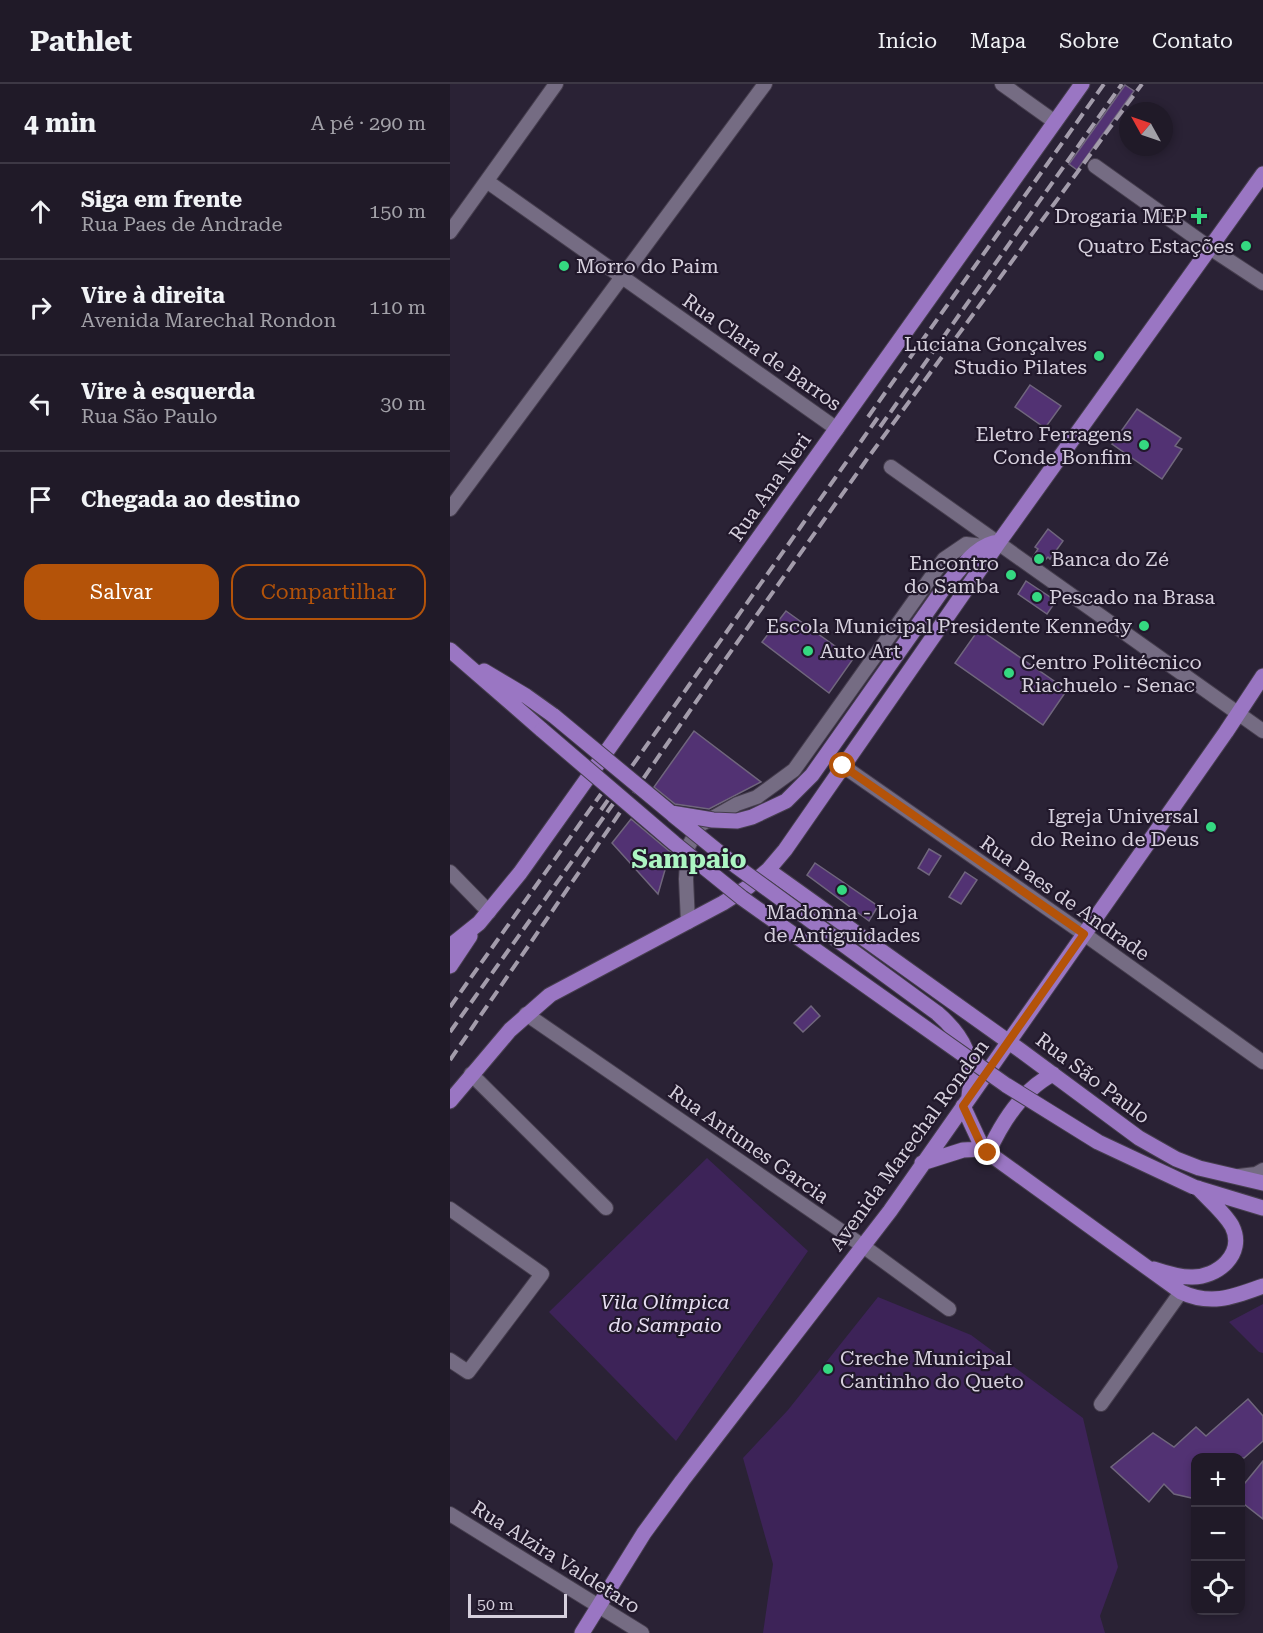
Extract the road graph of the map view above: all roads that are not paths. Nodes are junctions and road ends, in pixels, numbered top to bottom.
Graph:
1 (556, 84) edge
2 (765, 84) edge
3 (1002, 84) edge
4 (1082, 84) edge
5 (1055, 122) junction
6 (1095, 166) dead end
7 (1263, 174) edge
8 (488, 182) junction
9 (450, 232) edge
10 (1210, 248) junction
11 (622, 277) junction
12 (1263, 283) edge
13 (837, 429) junction
14 (891, 467) dead end
15 (450, 509) edge
16 (999, 542) junction
17 (983, 546) junction
18 (454, 653) edge
19 (1263, 676) edge
20 (1238, 714) junction
21 (1263, 731) edge
22 (843, 766) junction
23 (671, 813) junction
24 (768, 870) junction
25 (450, 872) edge
26 (484, 917) junction
27 (688, 922) junction
28 (1084, 934) junction
29 (450, 946) edge
30 (450, 966) edge
31 (526, 1014) junction
32 (1009, 1042) junction
33 (1263, 1062) edge
34 (471, 1074) junction
35 (1053, 1074) junction
36 (450, 1101) edge
37 (966, 1102) junction
38 (986, 1151) junction
39 (922, 1163) junction
40 (1263, 1170) edge
41 (1234, 1177) junction
42 (1263, 1183) edge
43 (1196, 1188) junction
44 (606, 1208) dead end
45 (1263, 1208) edge
46 (450, 1209) edge
47 (863, 1246) junction
48 (1139, 1263) junction
49 (1263, 1286) edge
50 (1180, 1292) junction
51 (949, 1309) dead end
52 (450, 1360) edge
53 (1101, 1404) dead end
54 (450, 1514) edge
55 (598, 1606) junction
56 (582, 1633) edge
57 (642, 1633) edge

1 - 8 street
2 - 11 street
3 - 5 street
4 - 5 main road, Rua Ana Neri
5 - 13 main road, Rua Ana Neri
6 - 10 street
7 - 10 main road
8 - 9 street
8 - 11 street, Rua Clara de Barros
10 - 12 street
10 - 16 main road
11 - 13 street, Rua Clara de Barros
11 - 15 street
13 - 26 main road, Rua Ana Neri
14 - 16 street
16 - 17 main road
16 - 20 street
16 - 22 main road
17 - 23 main road, bridge
17 - 27 street
18 - 23 main road, bridge
18 - 43 main road, bridge
19 - 20 main road, Avenida Marechal Rondon
20 - 21 street
20 - 28 main road, Avenida Marechal Rondon
22 - 24 main road
22 - 28 street, Rua Paes de Andrade
23 - 37 main road, bridge
24 - 27 main road
24 - 32 main road, Rua São Paulo
25 - 26 street
26 - 29 main road
26 - 30 main road
27 - 31 main road
28 - 32 main road, Avenida Marechal Rondon
28 - 33 street, Rua Paes de Andrade
31 - 34 main road
31 - 47 street, Rua Antunes Garcia
32 - 35 main road, Rua São Paulo
32 - 37 main road, Avenida Marechal Rondon
34 - 36 main road
34 - 44 street
35 - 38 main road
35 - 41 main road, Rua São Paulo
37 - 38 main road
37 - 39 main road, Avenida Marechal Rondon
38 - 39 main road
38 - 48 main road
39 - 47 main road, Avenida Marechal Rondon
40 - 41 street
41 - 42 main road, Rua São Paulo
43 - 45 main road
43 - 48 main road
46 - 52 street
47 - 51 street, Rua Antunes Garcia
47 - 55 main road, Avenida Marechal Rondon
48 - 50 main road
49 - 50 main road
50 - 53 street
54 - 55 street, Rua Alzira Valdetaro
55 - 56 main road, Avenida Marechal Rondon
55 - 57 street, Rua Alzira Valdetaro

